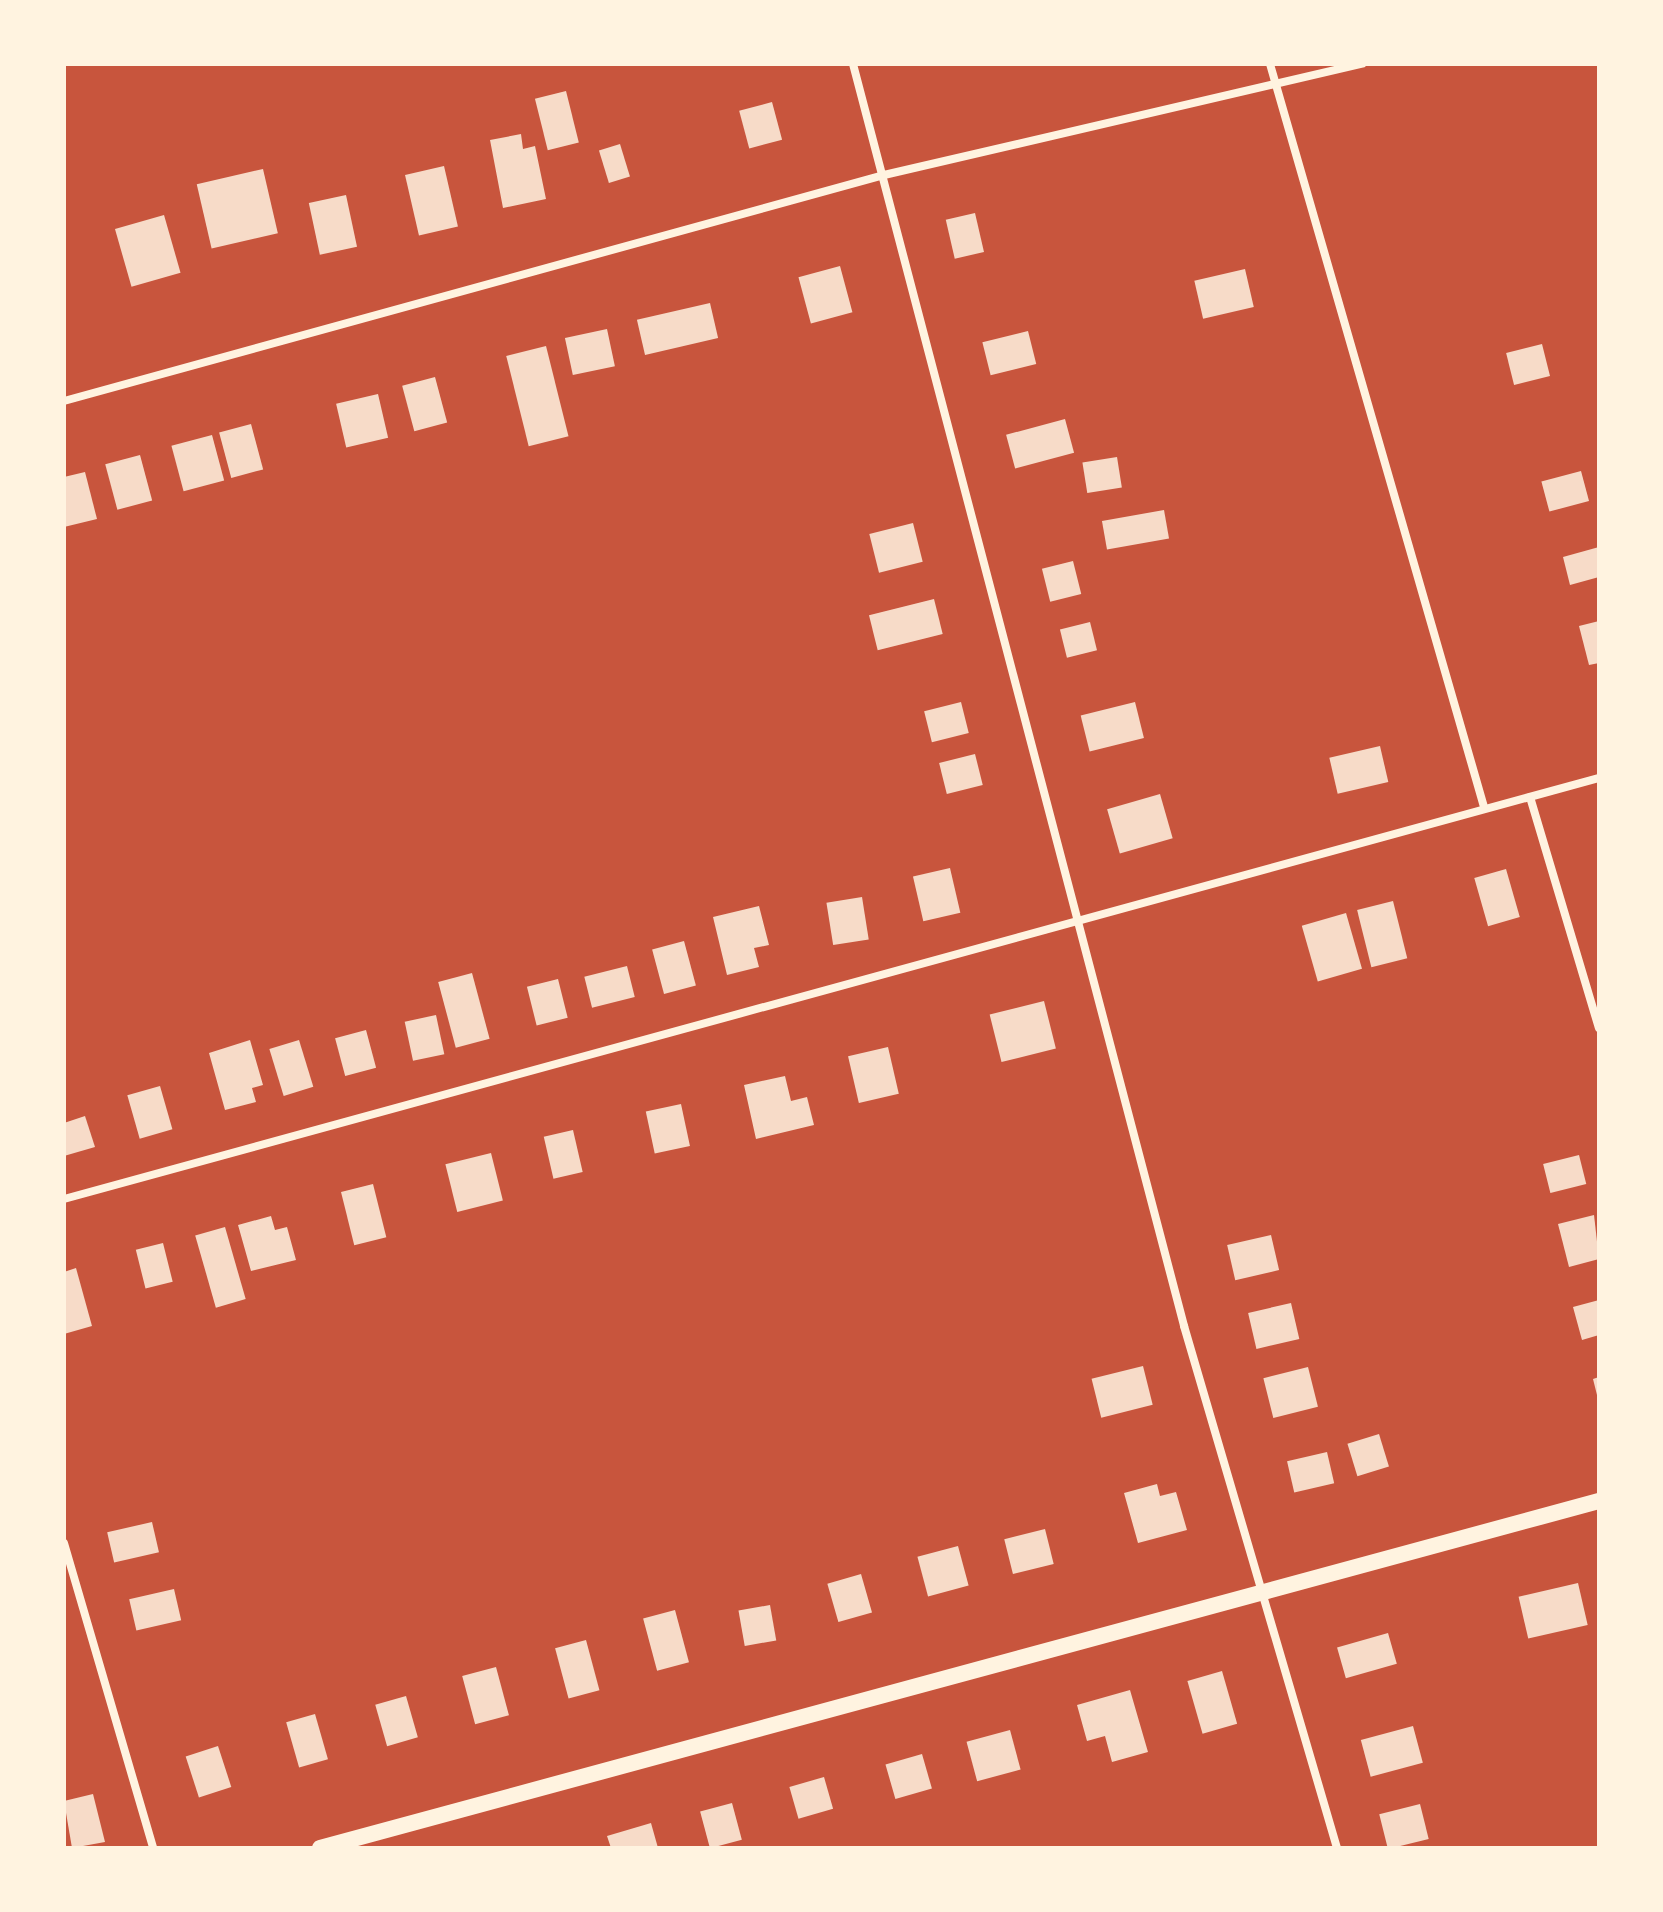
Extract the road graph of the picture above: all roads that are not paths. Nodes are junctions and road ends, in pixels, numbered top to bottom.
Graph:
1 (853, 64) edge
2 (1270, 64) edge
3 (1362, 64) edge
4 (1275, 80) junction
5 (884, 175) junction
6 (64, 401) edge
7 (1599, 778) edge
8 (1530, 797) junction
9 (1484, 807) junction
10 (1081, 921) junction
11 (1599, 1028) edge
12 (64, 1199) edge
13 (1599, 1501) edge
14 (64, 1543) edge
15 (1263, 1589) junction
16 (153, 1848) edge
17 (320, 1848) edge
18 (1337, 1848) edge

1 - 5 street
2 - 4 street
3 - 4 street
4 - 5 street
4 - 9 street
5 - 6 street
5 - 10 street
7 - 8 street
8 - 9 street
8 - 11 street
9 - 10 street
10 - 12 street
10 - 15 street
13 - 15 main road
14 - 16 street
15 - 17 main road
15 - 18 street

